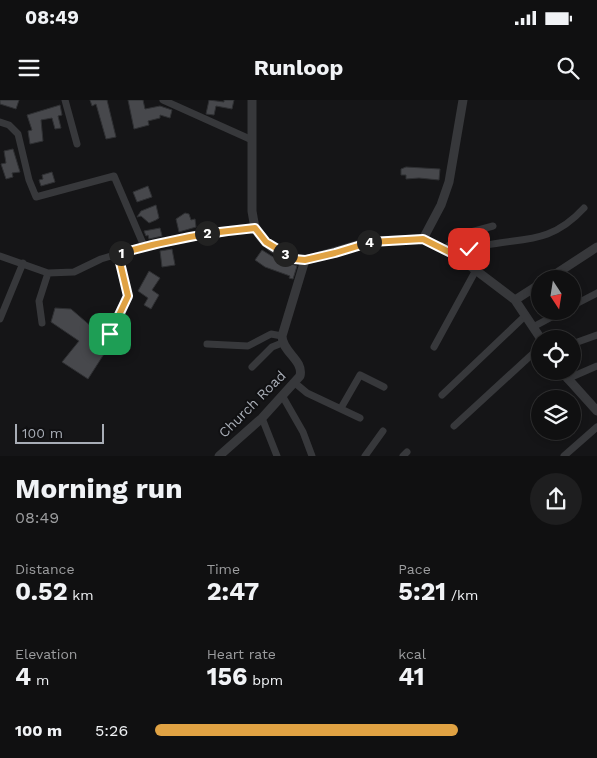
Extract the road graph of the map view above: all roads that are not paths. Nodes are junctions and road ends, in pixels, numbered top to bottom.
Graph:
1 (65, 100) edge
2 (163, 100) edge
3 (252, 100) edge
4 (463, 100) edge
5 (0, 122) edge
6 (252, 140) junction
7 (77, 144) dead end
8 (584, 208) dead end
9 (493, 226) dead end
10 (255, 228) junction
11 (423, 239) junction
12 (144, 246) junction
13 (597, 247) edge
14 (445, 249) junction
15 (118, 254) junction
16 (0, 256) edge
17 (457, 256) junction
18 (305, 260) junction
19 (23, 262) junction
20 (476, 270) junction
21 (562, 270) edge
22 (48, 273) junction
23 (531, 290) edge
24 (597, 293) edge
25 (515, 300) junction
26 (581, 301) edge
27 (525, 316) junction
28 (0, 318) edge
29 (546, 320) edge
30 (42, 323) dead end
31 (533, 327) junction
32 (535, 330) edge
33 (110, 334) dead end
34 (597, 335) edge
35 (282, 339) junction
36 (581, 341) edge
37 (207, 344) dead end
38 (434, 347) dead end
39 (531, 355) edge
40 (597, 366) edge
41 (252, 367) dead end
42 (581, 370) edge
43 (569, 380) edge
44 (295, 383) junction
45 (384, 386) dead end
46 (442, 395) dead end
47 (283, 396) junction
48 (341, 408) junction
49 (597, 411) edge
50 (262, 418) junction
51 (360, 418) dead end
52 (454, 426) dead end
53 (597, 427) edge
54 (383, 431) dead end
55 (219, 456) edge
56 (277, 456) edge
57 (312, 456) edge
58 (365, 456) edge
59 (564, 456) edge

1 - 7 street
2 - 6 street
3 - 6 street
4 - 11 street
5 - 12 street
6 - 10 street
8 - 17 street
9 - 14 street
10 - 12 street
10 - 18 street
11 - 14 street
11 - 18 street
12 - 15 street
13 - 21 street
14 - 17 street
15 - 22 street
15 - 33 street
16 - 19 street
17 - 20 street
18 - 35 street
19 - 22 street
19 - 28 street
20 - 25 street
20 - 38 street
22 - 30 street
23 - 25 street
24 - 26 street
25 - 27 street
27 - 31 street
27 - 46 street
29 - 31 street
31 - 32 street
34 - 36 street
35 - 37 street
35 - 41 street
35 - 44 street, Church Road
39 - 52 street
40 - 42 street
43 - 49 street
44 - 47 street, Church Road
44 - 48 street
45 - 48 street
47 - 50 street, Church Road
47 - 57 street
48 - 51 street
50 - 55 street, Church Road
50 - 56 street
53 - 59 street
54 - 58 street

